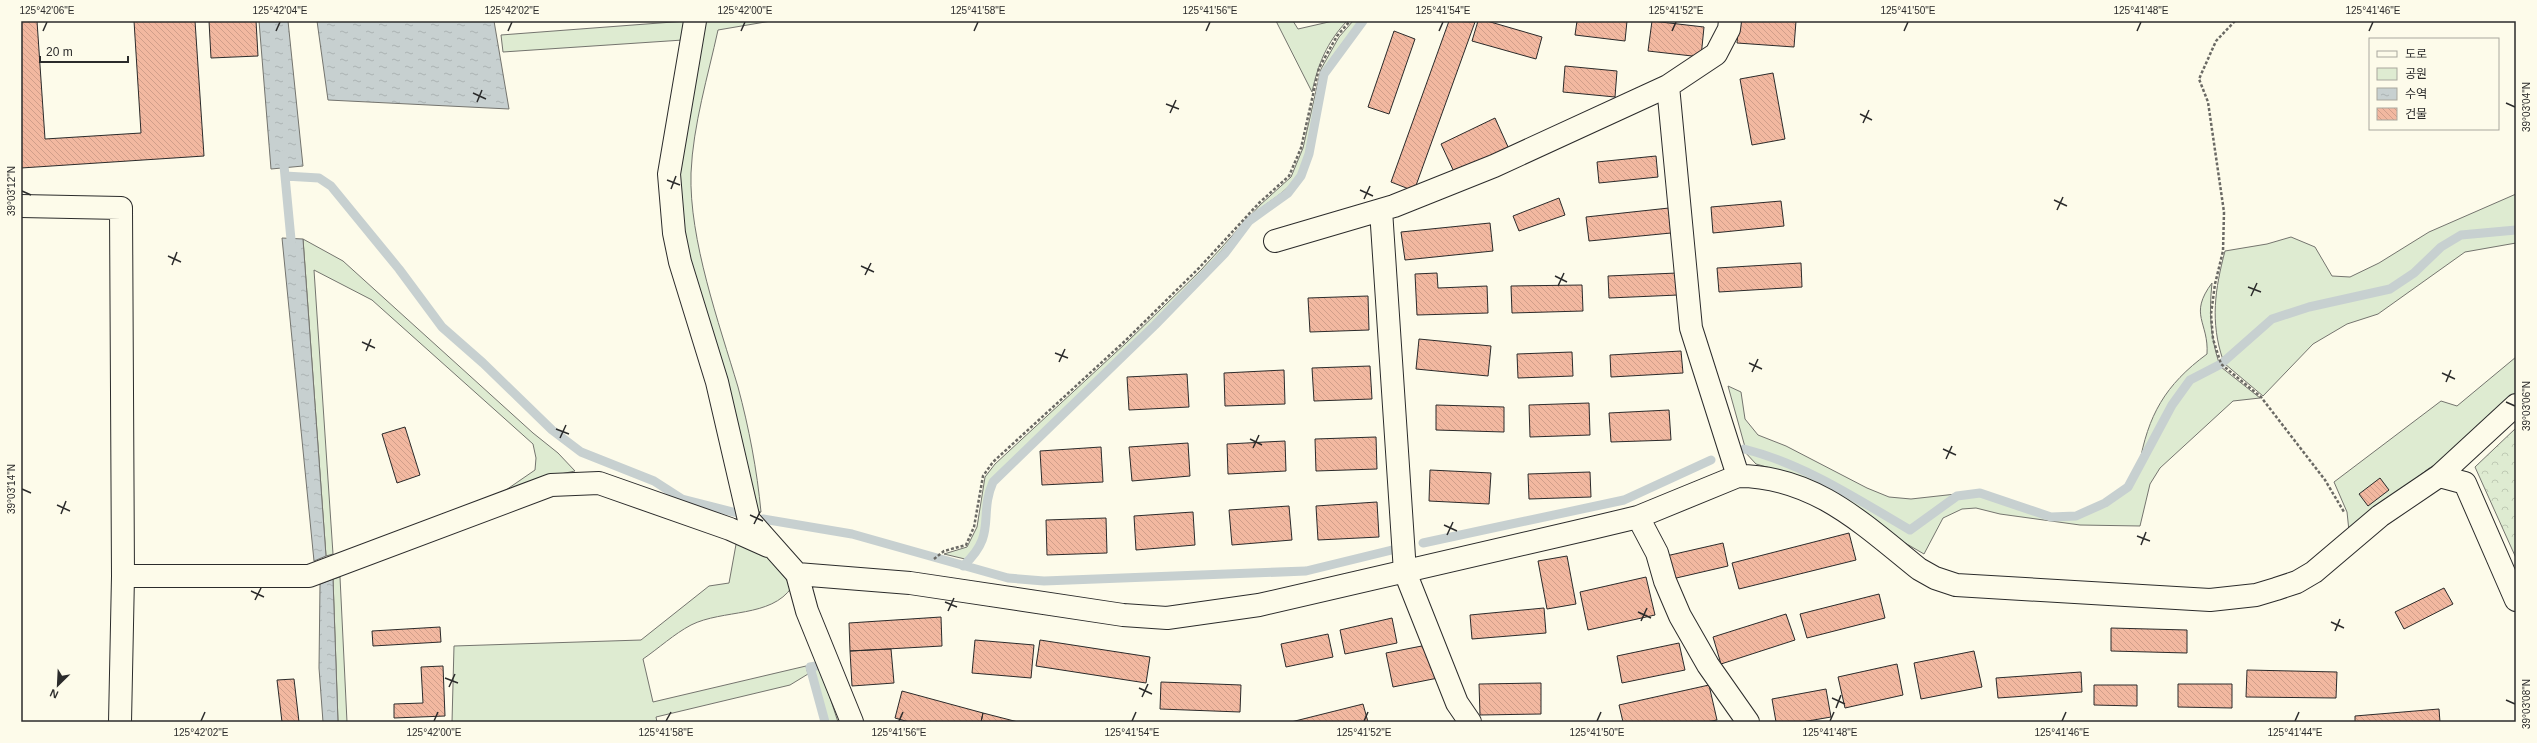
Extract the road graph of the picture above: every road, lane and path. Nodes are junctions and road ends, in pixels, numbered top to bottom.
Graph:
1 (695, 21) edge
2 (1350, 21) edge
3 (1730, 21) edge
4 (2235, 21) edge
5 (1668, 86) junction
6 (21, 206) edge
7 (1381, 210) junction
8 (1275, 241) dead end
9 (2516, 405) edge
10 (1738, 476) junction
11 (2438, 476) junction
12 (1638, 517) junction
13 (773, 548) junction
14 (2334, 555) junction
15 (1405, 572) junction
16 (797, 574) junction
17 (123, 576) junction
18 (910, 583) junction
19 (2516, 600) edge
20 (120, 722) edge
21 (852, 722) edge
22 (1470, 722) edge
23 (1748, 722) edge

1 - 13 street
2 - 18 path
3 - 5 street
4 - 14 path
5 - 7 street
5 - 10 street
6 - 17 street
7 - 8 street
7 - 15 street
9 - 11 street
10 - 12 street
10 - 14 street
11 - 14 street
11 - 19 street
12 - 15 street
12 - 23 street
13 - 16 street
13 - 17 street
15 - 18 street
15 - 22 street
16 - 18 street
16 - 21 street
17 - 20 street

